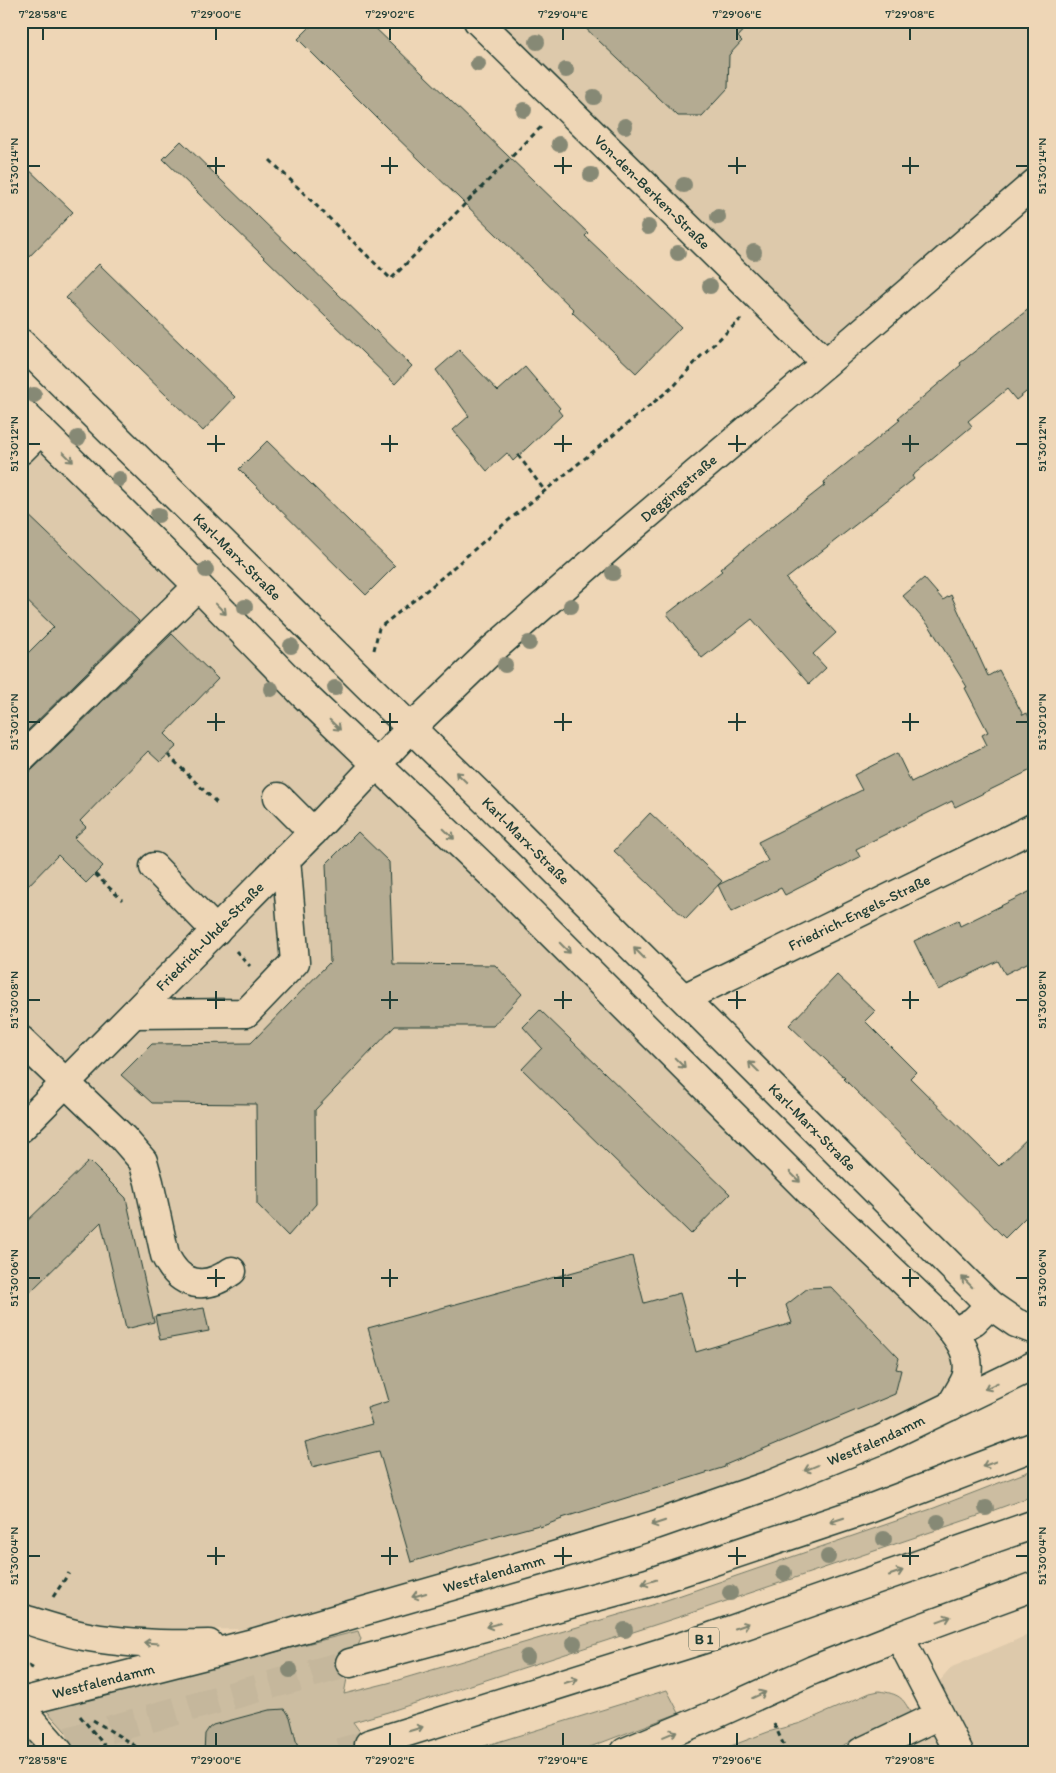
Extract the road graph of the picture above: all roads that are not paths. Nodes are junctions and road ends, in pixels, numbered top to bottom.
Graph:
1 (478, 21) edge
2 (1035, 183) edge
3 (21, 343) edge
4 (826, 363) junction
5 (21, 411) edge
6 (41, 430) junction
7 (21, 450) edge
8 (198, 586) junction
9 (404, 735) junction
10 (21, 759) edge
11 (376, 764) junction
12 (278, 797) dead end
13 (1035, 826) edge
14 (312, 832) junction
15 (286, 859) junction
16 (154, 867) dead end
17 (216, 931) junction
18 (684, 998) junction
19 (134, 1014) junction
20 (21, 1040) edge
21 (66, 1084) junction
22 (21, 1128) edge
23 (232, 1271) dead end
24 (990, 1305) junction
25 (1035, 1330) edge
26 (954, 1332) junction
27 (1035, 1365) edge
28 (951, 1406) junction
29 (1035, 1446) edge
30 (1035, 1524) edge
31 (1035, 1586) edge
32 (21, 1618) edge
33 (899, 1636) junction
34 (252, 1643) junction
35 (350, 1663) tunnel mouth
36 (21, 1702) edge
37 (21, 1709) edge
38 (939, 1715) junction
39 (369, 1744) tunnel mouth
40 (59, 1752) edge
41 (625, 1752) edge
42 (861, 1752) edge
43 (959, 1752) edge

1 - 4 street, Von-den-Berken-Straße
2 - 4 street, Deggingstraße
3 - 9 street, Karl-Marx-Straße
4 - 9 street, Deggingstraße
5 - 6 street
6 - 7 street
6 -> 8 street
8 - 10 street
8 -> 11 street
9 - 11 street, Friedrich-Uhde-Straße
18 -> 9 street, Karl-Marx-Straße
11 - 14 street, Friedrich-Uhde-Straße
11 -> 26 street
12 - 14 street
13 - 18 street, Friedrich-Engels-Straße
14 - 15 street, Friedrich-Uhde-Straße
15 - 17 street, Friedrich-Uhde-Straße
15 - 19 street
16 - 17 street
17 - 19 street, Friedrich-Uhde-Straße
24 -> 18 street, Karl-Marx-Straße
19 - 21 street, Friedrich-Uhde-Straße
20 - 21 street
21 - 22 street, Friedrich-Uhde-Straße
21 - 23 street
24 - 25 street, Karl-Marx-Straße
24 - 26 street
26 - 28 street
27 -> 28 street, Westfalendamm
28 -> 34 street, Westfalendamm
29 -> 35 street
39 -> 30 street, B 1
33 -> 31 street
34 -> 32 street
33 - 38 street
41 -> 33 street
34 - 36 street, Westfalendamm
37 - 40 street
38 - 42 street
38 - 43 street

